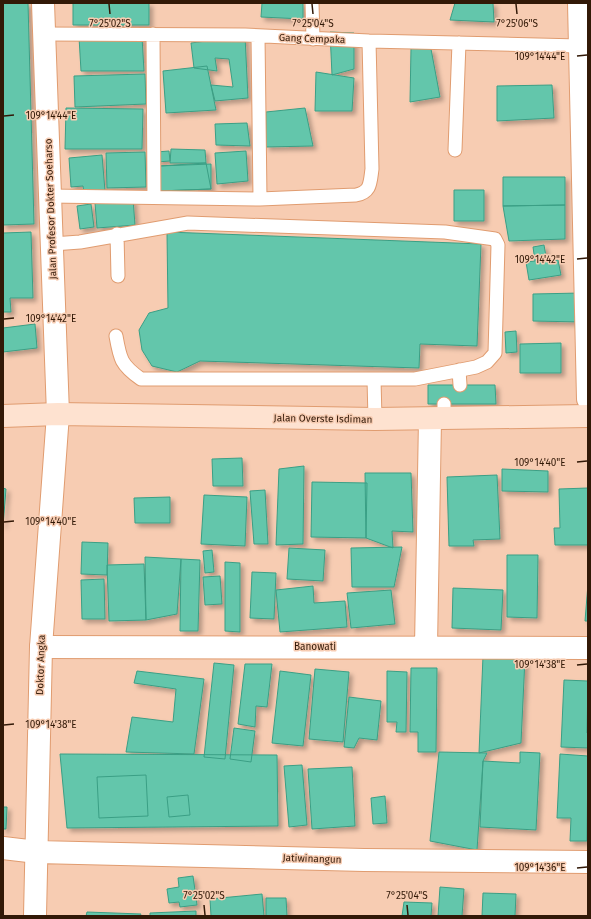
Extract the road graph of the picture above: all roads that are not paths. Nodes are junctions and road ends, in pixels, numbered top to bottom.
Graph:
1 (43, 3) edge
2 (312, 3) edge
3 (578, 3) edge
4 (44, 34) junction
5 (153, 34) junction
6 (258, 36) junction
7 (313, 39) junction
8 (368, 41) junction
9 (459, 43) junction
10 (579, 46) junction
11 (455, 150) dead end
12 (50, 196) junction
13 (154, 197) junction
14 (260, 199) junction
15 (117, 234) junction
16 (53, 244) junction
17 (118, 276) dead end
18 (116, 336) dead end
19 (459, 370) junction
20 (374, 379) junction
21 (460, 385) dead end
22 (588, 400) edge
23 (448, 413) junction
24 (58, 414) junction
25 (3, 416) edge
26 (588, 416) edge
27 (375, 419) junction
28 (426, 647) junction
29 (41, 648) junction
30 (588, 648) edge
31 (3, 848) edge
32 (37, 852) junction
33 (588, 862) edge
34 (35, 916) edge

1 - 4 street, Jalan Profesor Dokter Soeharso
2 - 7 lane
3 - 10 street
4 - 5 lane, Gang Cempaka
4 - 12 street, Jalan Profesor Dokter Soeharso
5 - 6 lane, Gang Cempaka
5 - 13 lane
6 - 7 lane, Gang Cempaka
6 - 14 lane
7 - 8 lane, Gang Cempaka
8 - 9 lane, Gang Cempaka
8 - 14 lane
9 - 10 lane, Gang Cempaka
9 - 11 lane
10 - 22 street
12 - 13 lane
12 - 16 street, Jalan Profesor Dokter Soeharso
13 - 14 lane
15 - 16 lane
15 - 17 lane
15 - 19 lane
16 - 24 street, Jalan Profesor Dokter Soeharso
18 - 20 lane
19 - 20 lane
19 - 21 lane
20 - 27 lane
23 - 26 main road, Jalan Overste Isdiman
23 - 27 main road, Jalan Overste Isdiman
23 - 28 street
24 - 25 main road, Jalan Overste Isdiman
24 - 27 main road, Jalan Overste Isdiman
24 - 29 street, Doktor Angka
28 - 29 street, Banowati
28 - 30 street, Banowati
29 - 32 street, Doktor Angka
31 - 32 street, Jatiwinangun
32 - 33 street, Jatiwinangun
32 - 34 street, Doktor Angka

